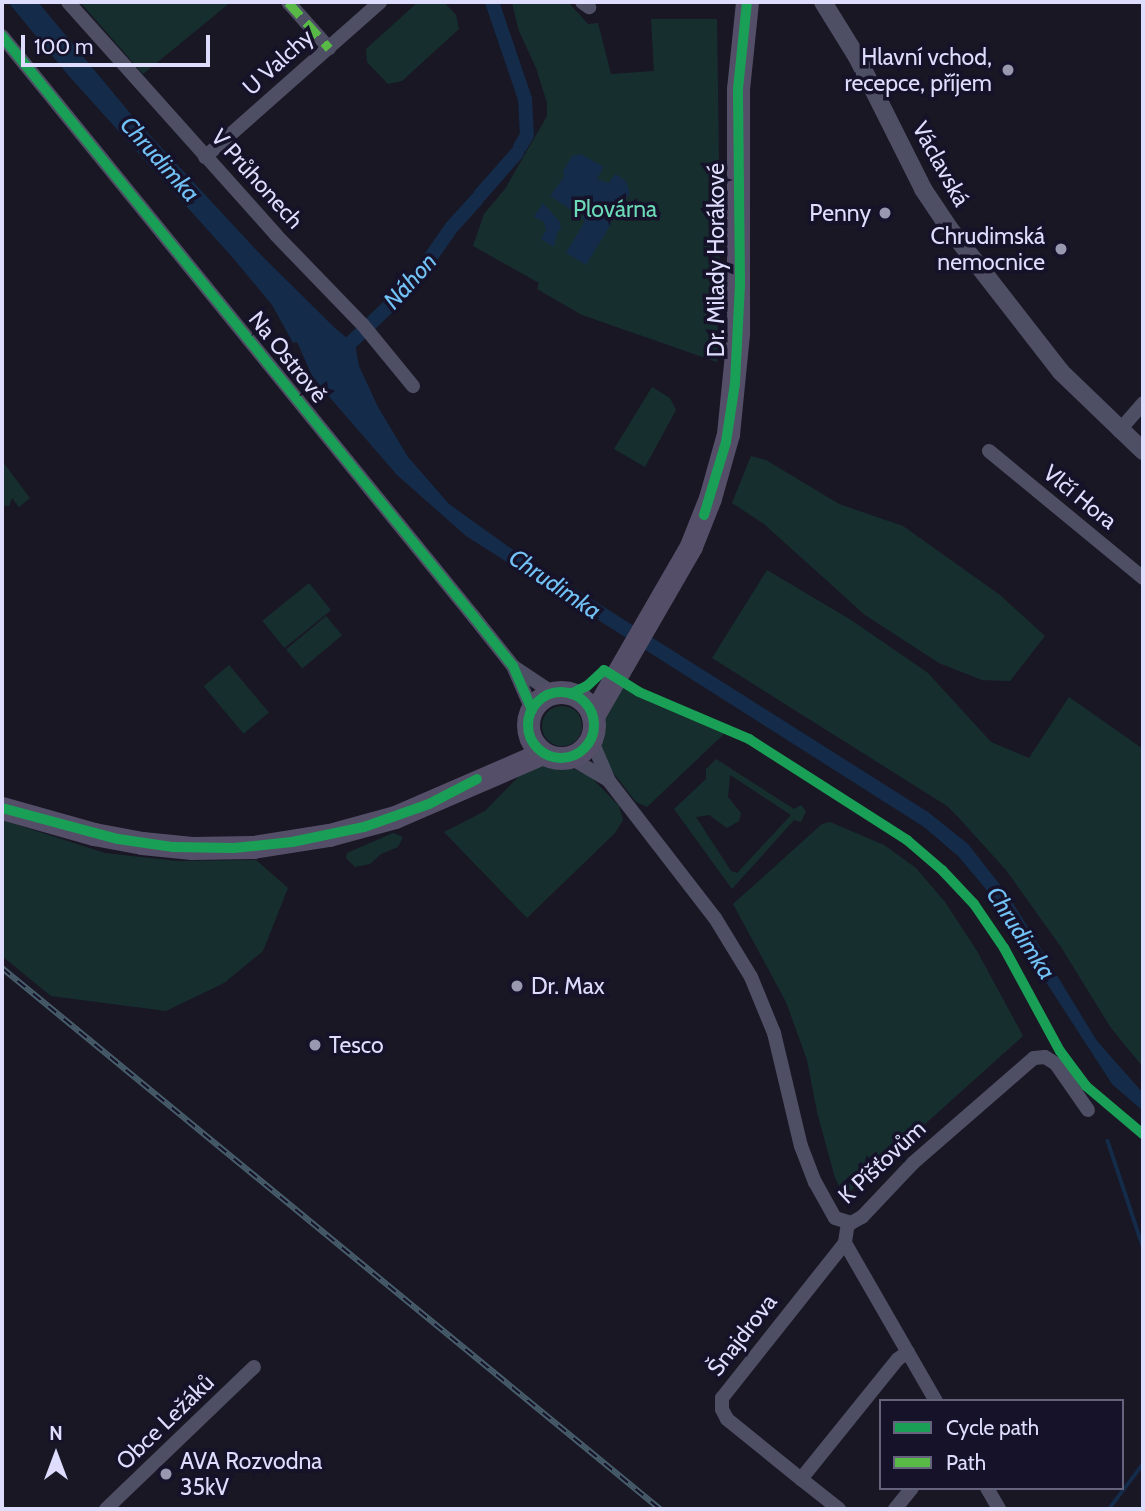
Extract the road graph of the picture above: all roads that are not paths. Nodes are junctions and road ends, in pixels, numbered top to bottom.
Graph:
1 (68, 2) edge
2 (288, 2) edge
3 (380, 2) edge
4 (732, 2) edge
5 (747, 2) edge
6 (823, 2) edge
7 (2, 36) edge
8 (329, 48) junction
9 (205, 157) junction
10 (413, 386) dead end
11 (1143, 403) edge
12 (1119, 431) junction
13 (989, 451) dead end
14 (1143, 452) edge
15 (720, 467) junction
16 (1143, 578) edge
17 (616, 664) junction
18 (513, 666) junction
19 (562, 693) junction
20 (530, 719) junction
21 (592, 727) junction
22 (543, 753) junction
23 (569, 757) junction
24 (477, 779) junction
25 (609, 781) junction
26 (2, 808) edge
27 (1088, 1110) dead end
28 (848, 1223) junction
29 (845, 1243) junction
30 (908, 1352) junction
31 (254, 1367) dead end
32 (935, 1399) edge
33 (801, 1479) junction
34 (910, 1490) edge
35 (988, 1490) edge
36 (106, 1509) edge
37 (839, 1509) edge
38 (895, 1509) edge
39 (999, 1509) edge

1 - 9 street, V Průhonech
2 - 8 street
3 - 8 street, U Valchy
4 - 15 main road, Dr. Milady Horákové
5 - 15 main road, Dr. Milady Horákové
6 - 12 street, Václavská
7 - 18 street, Na Ostrově
8 - 9 street, U Valchy
9 - 10 street, V Průhonech
11 - 12 street
12 - 14 street, Václavská
13 - 16 street, Vlčí Hora
15 - 17 main road, Dr. Milady Horákové
17 - 19 main road
17 - 21 main road
18 - 19 street, Na Ostrově
18 - 20 street, Na Ostrově
19 - 20 main road
19 - 21 main road
20 - 22 main road
20 - 24 main road
21 - 23 main road
21 - 25 street
22 - 23 main road
22 - 24 main road
23 - 25 street
24 - 26 main road
25 - 28 street, K Píšťovům
27 - 28 street, K Píšťovům
28 - 29 street, Šnajdrova
29 - 30 street
29 - 33 street, Šnajdrova
30 - 32 street
30 - 33 street
31 - 36 street, Obce Ležáků
33 - 37 street, Šnajdrova
34 - 38 street
35 - 39 street

